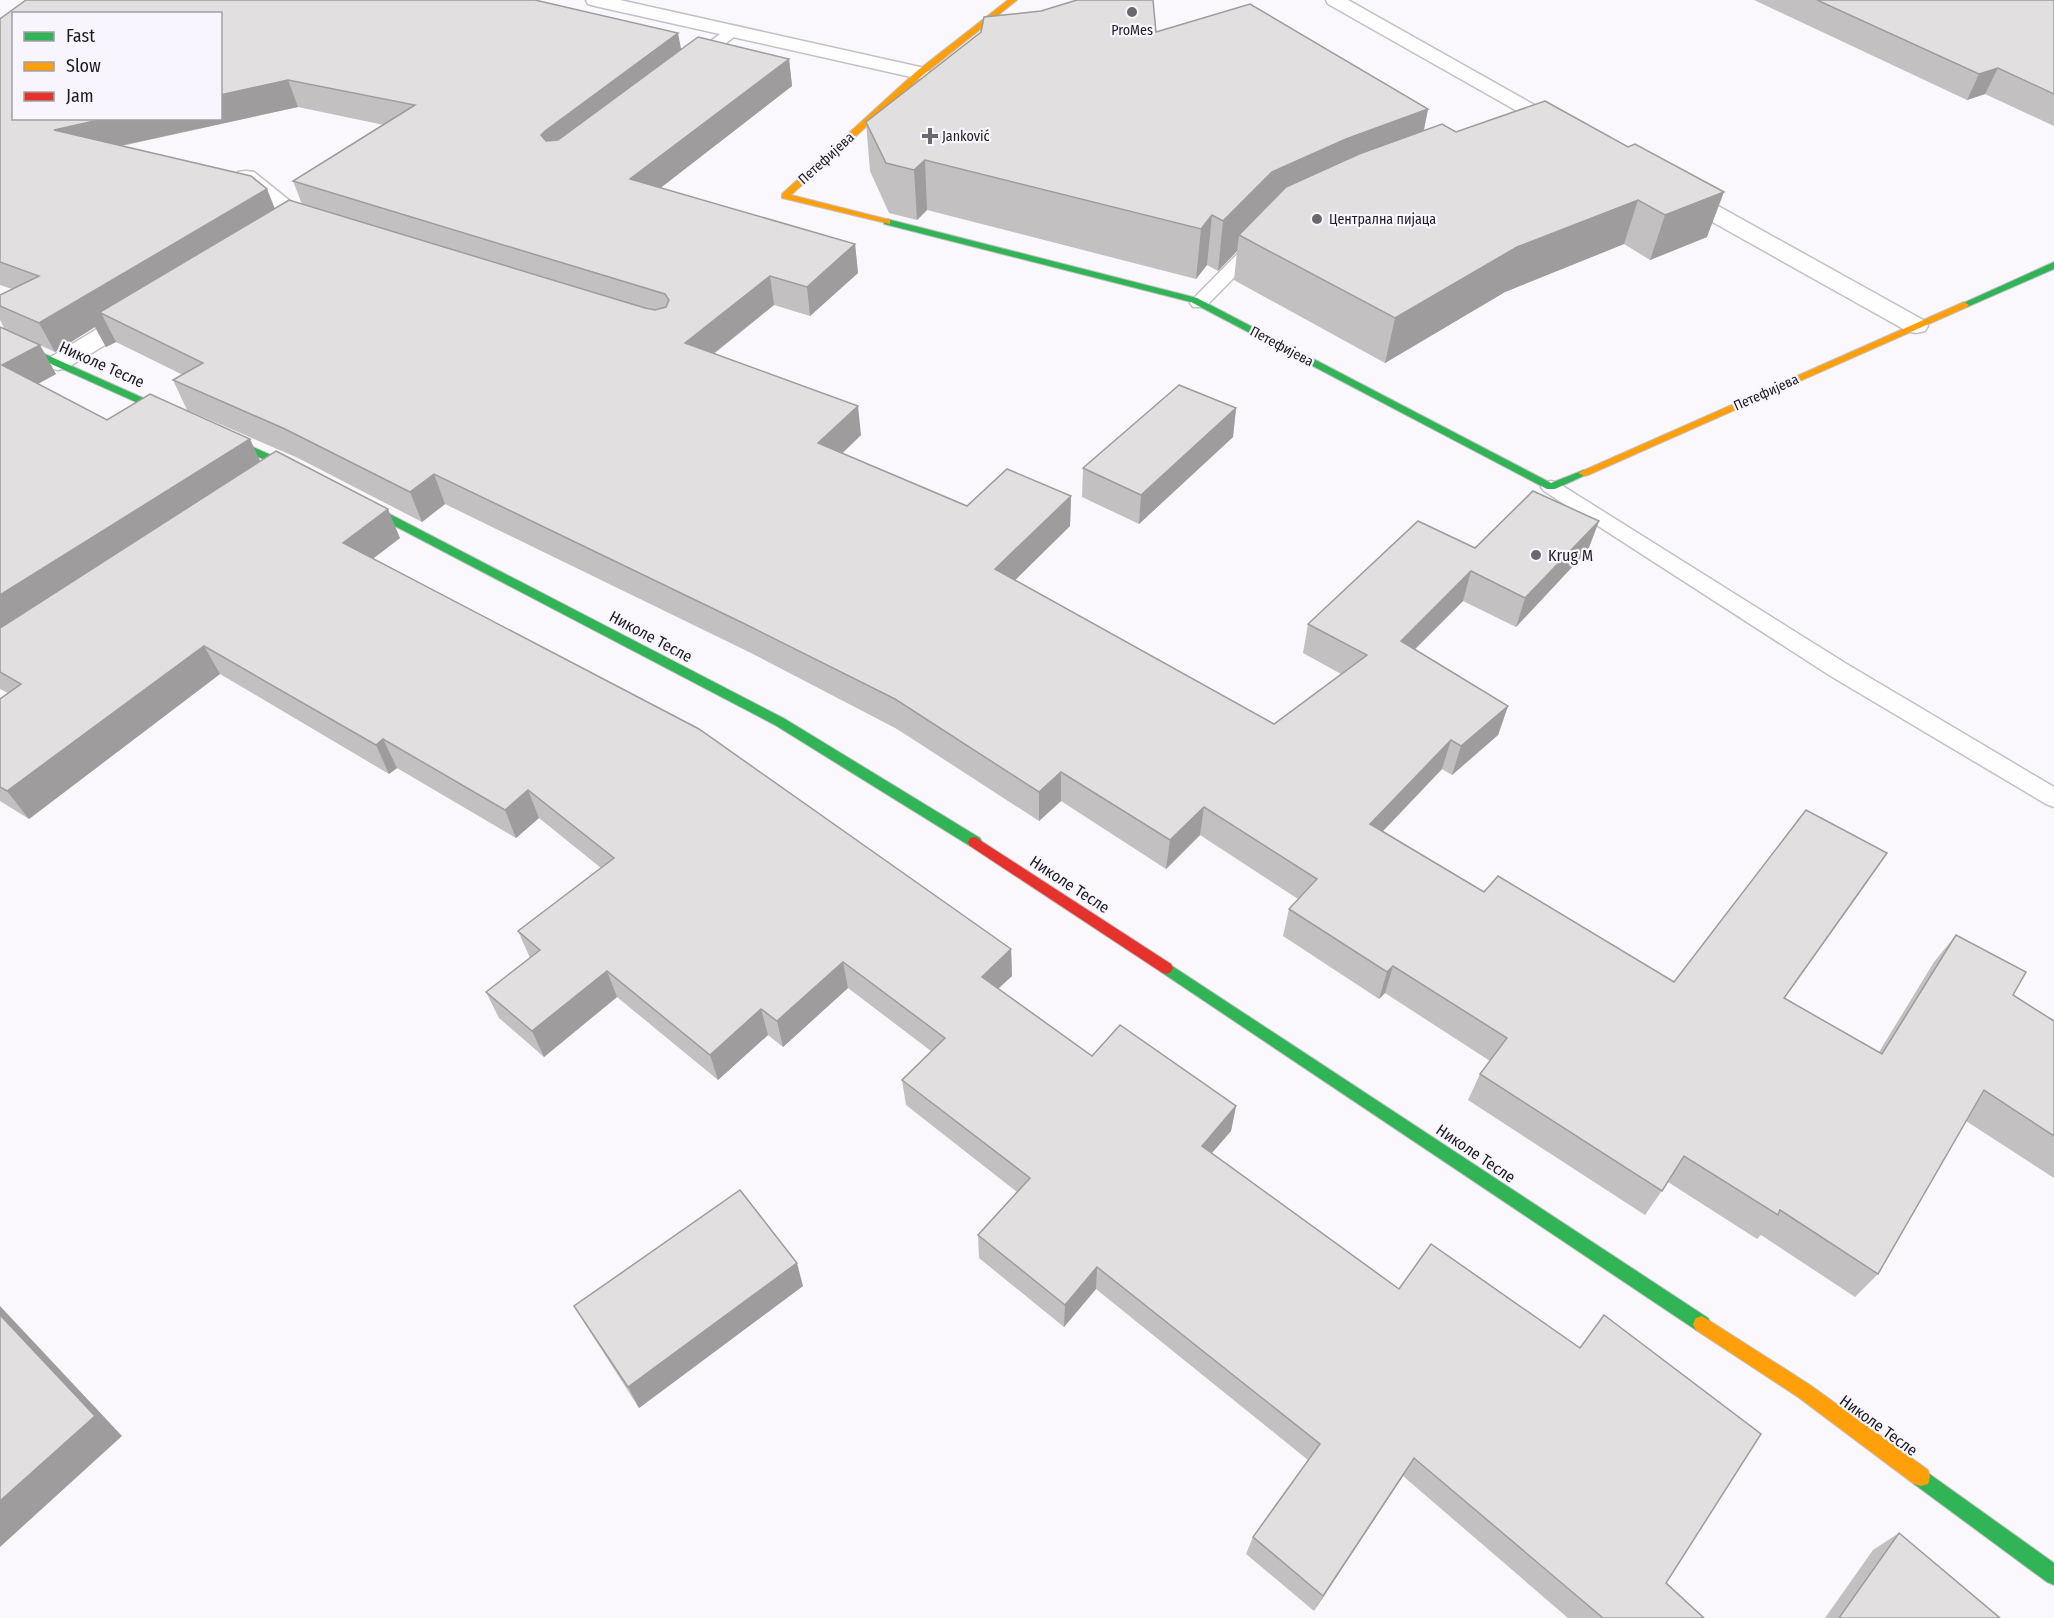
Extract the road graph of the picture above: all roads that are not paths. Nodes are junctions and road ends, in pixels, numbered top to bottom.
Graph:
1 (595, 0) edge
2 (1012, 0) edge
3 (1335, 0) edge
4 (734, 31) junction
5 (681, 70) edge
6 (920, 72) junction
7 (1585, 141) edge
8 (246, 177) edge
9 (1658, 182) edge
10 (343, 232) edge
11 (1266, 235) edge
12 (2054, 265) edge
13 (158, 303) edge
14 (1199, 303) junction
15 (1916, 326) junction
16 (0, 337) edge
17 (58, 363) junction
18 (288, 466) junction
19 (320, 482) edge
20 (258, 485) edge
21 (1551, 487) junction
22 (341, 493) edge
23 (2054, 798) edge
24 (2054, 1575) edge

1 - 4 street
2 - 6 street, Петефијева
3 - 7 street
4 - 5 lane
4 - 6 street
6 - 14 street, Петефијева
8 - 10 street
9 - 15 street
11 - 14 lane
12 - 15 street, Петефијева
13 - 17 street
14 - 21 street, Петефијева
15 - 21 street, Петефијева
16 - 17 street, Николе Тесле
17 - 18 street, Николе Тесле
18 - 19 street, Николе Тесле
18 - 20 street
21 - 23 lane
22 - 24 street, Николе Тесле

